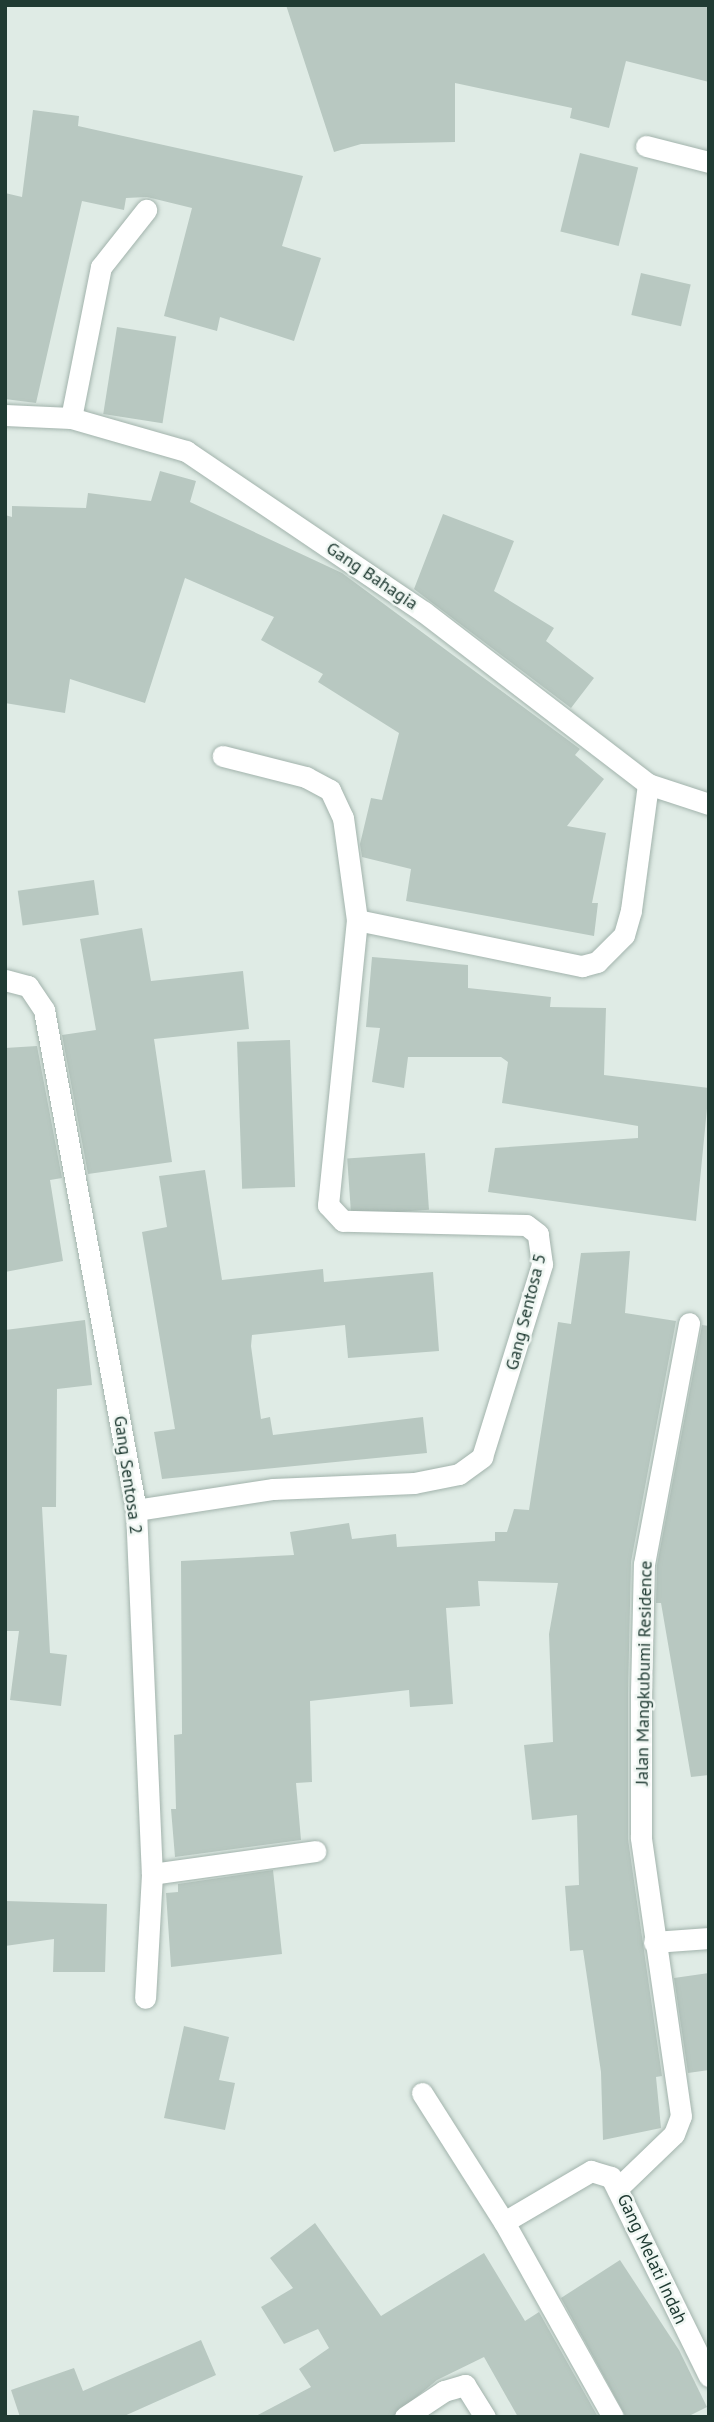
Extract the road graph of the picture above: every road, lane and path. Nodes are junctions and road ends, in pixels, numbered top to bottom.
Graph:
1 (646, 146) dead end
2 (709, 162) edge
3 (146, 210) dead end
4 (5, 415) edge
5 (71, 418) junction
6 (223, 756) dead end
7 (648, 784) junction
8 (709, 804) edge
9 (357, 920) junction
10 (5, 980) edge
11 (689, 1323) dead end
12 (136, 1510) junction
13 (315, 1851) dead end
14 (152, 1874) junction
15 (709, 1938) edge
16 (653, 1942) junction
17 (145, 1998) dead end
18 (422, 2093) dead end
19 (619, 2187) junction
20 (504, 2222) junction
21 (709, 2376) edge
22 (405, 2417) edge
23 (485, 2417) edge
24 (612, 2417) edge

1 - 2 street
3 - 5 street
4 - 5 street, Gang Bahagia
5 - 7 street, Gang Bahagia
6 - 9 street, Gang Sentosa 5
7 - 8 street, Gang Bahagia
7 - 9 street
9 - 12 street, Gang Sentosa 5
10 - 12 street, Gang Sentosa 2
11 - 16 street, Jalan Mangkubumi Residence
12 - 14 street, Gang Sentosa 2
13 - 14 street
14 - 17 street, Gang Sentosa 2
15 - 16 street
16 - 19 street, Jalan Mangkubumi Residence
18 - 20 street
19 - 20 street, Gang Melati Indah
19 - 21 street, Gang Melati Indah
20 - 24 street
22 - 23 street

